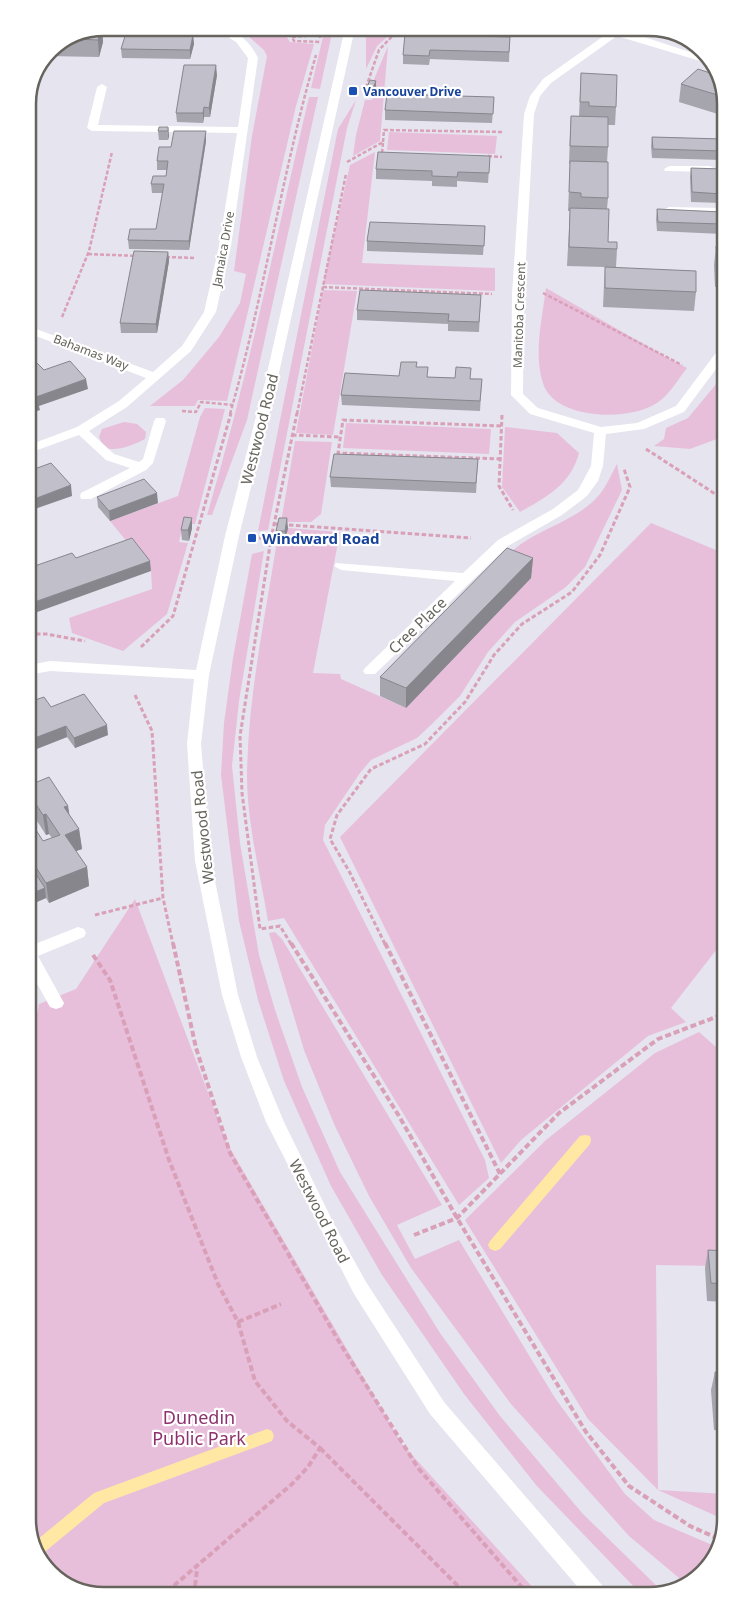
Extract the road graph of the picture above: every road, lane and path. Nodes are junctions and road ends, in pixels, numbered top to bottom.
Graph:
1 (234, 36) edge
2 (306, 36) edge
3 (320, 36) edge
4 (348, 36) edge
5 (392, 36) edge
6 (610, 36) edge
7 (634, 36) edge
8 (292, 37) joint
9 (320, 42) junction
10 (694, 53) edge
11 (102, 87) dead end
12 (362, 98) dead end
13 (114, 129) junction
14 (241, 130) junction
15 (530, 133) junction
16 (383, 142) junction
17 (349, 153) dead end
18 (391, 154) edge
19 (479, 156) edge
20 (528, 157) junction
21 (348, 162) junction
22 (669, 169) dead end
23 (717, 169) edge
24 (669, 210) edge
25 (717, 211) edge
26 (88, 254) junction
27 (148, 256) edge
28 (158, 257) edge
29 (222, 259) junction
30 (323, 287) junction
31 (518, 291) junction
32 (36, 332) edge
33 (43, 334) junction
34 (717, 360) edge
35 (153, 376) junction
36 (704, 377) junction
37 (516, 395) junction
38 (160, 421) dead end
39 (502, 426) junction
40 (81, 430) junction
41 (600, 431) junction
42 (626, 432) junction
43 (292, 435) junction
44 (340, 437) junction
45 (36, 446) edge
46 (500, 458) junction
47 (141, 467) junction
48 (86, 496) dead end
49 (717, 496) edge
50 (274, 524) junction
51 (524, 529) junction
52 (503, 543) junction
53 (341, 566) dead end
54 (465, 578) junction
55 (36, 669) edge
56 (122, 669) junction
57 (370, 671) dead end
58 (202, 675) junction
59 (163, 898) dead end
60 (78, 932) junction
61 (36, 952) edge
62 (36, 966) edge
63 (56, 1003) dead end
64 (717, 1017) edge
65 (500, 1174) junction
66 (457, 1218) junction
67 (414, 1235) dead end
68 (282, 1304) dead end
69 (238, 1322) junction
70 (320, 1448) junction
71 (714, 1536) edge
72 (197, 1568) junction
73 (173, 1587) edge
74 (195, 1587) edge
75 (459, 1587) edge
76 (591, 1587) edge

1 - 14 street, Jamaica Drive
2 - 8 path
3 - 9 path
4 - 58 street, Westwood Road
5 - 12 path
6 - 15 street, Manitoba Crescent
7 - 10 street
8 - 9 path
9 - 56 path
11 - 13 street
13 - 14 street
13 - 26 path
14 - 29 street, Jamaica Drive
15 - 16 path
15 - 20 street, Manitoba Crescent
16 - 18 path
16 - 21 path
17 - 21 path
19 - 20 path
20 - 31 street, Manitoba Crescent
21 - 30 path
22 - 23 street
24 - 25 street
26 - 27 path
26 - 33 path
28 - 29 path
29 - 35 street, Jamaica Drive
30 - 31 path
30 - 43 path
31 - 36 path
31 - 37 street, Manitoba Crescent
32 - 33 street, Bahamas Way
33 - 35 street, Bahamas Way
34 - 36 street
35 - 40 street, Jamaica Drive
36 - 42 street
37 - 39 path
37 - 41 street
38 - 47 street
39 - 44 path
39 - 46 path
40 - 45 street, Jamaica Drive
40 - 47 street
41 - 42 street
41 - 51 street, Cree Place
42 - 49 path
42 - 65 path
43 - 44 path
43 - 50 path
44 - 46 path
46 - 51 path
47 - 48 street
50 - 52 path
50 - 66 path
51 - 52 street, Cree Place
52 - 54 street, Cree Place
53 - 54 street, Cree Place
54 - 57 street, Cree Place
55 - 56 street
56 - 58 street
58 - 76 street, Westwood Road
59 - 60 path
60 - 61 street
60 - 69 path
62 - 63 street
64 - 65 path
65 - 66 path
66 - 67 path
66 - 71 path
68 - 69 path
69 - 70 path
70 - 72 path
70 - 75 path
72 - 73 path
72 - 74 path

